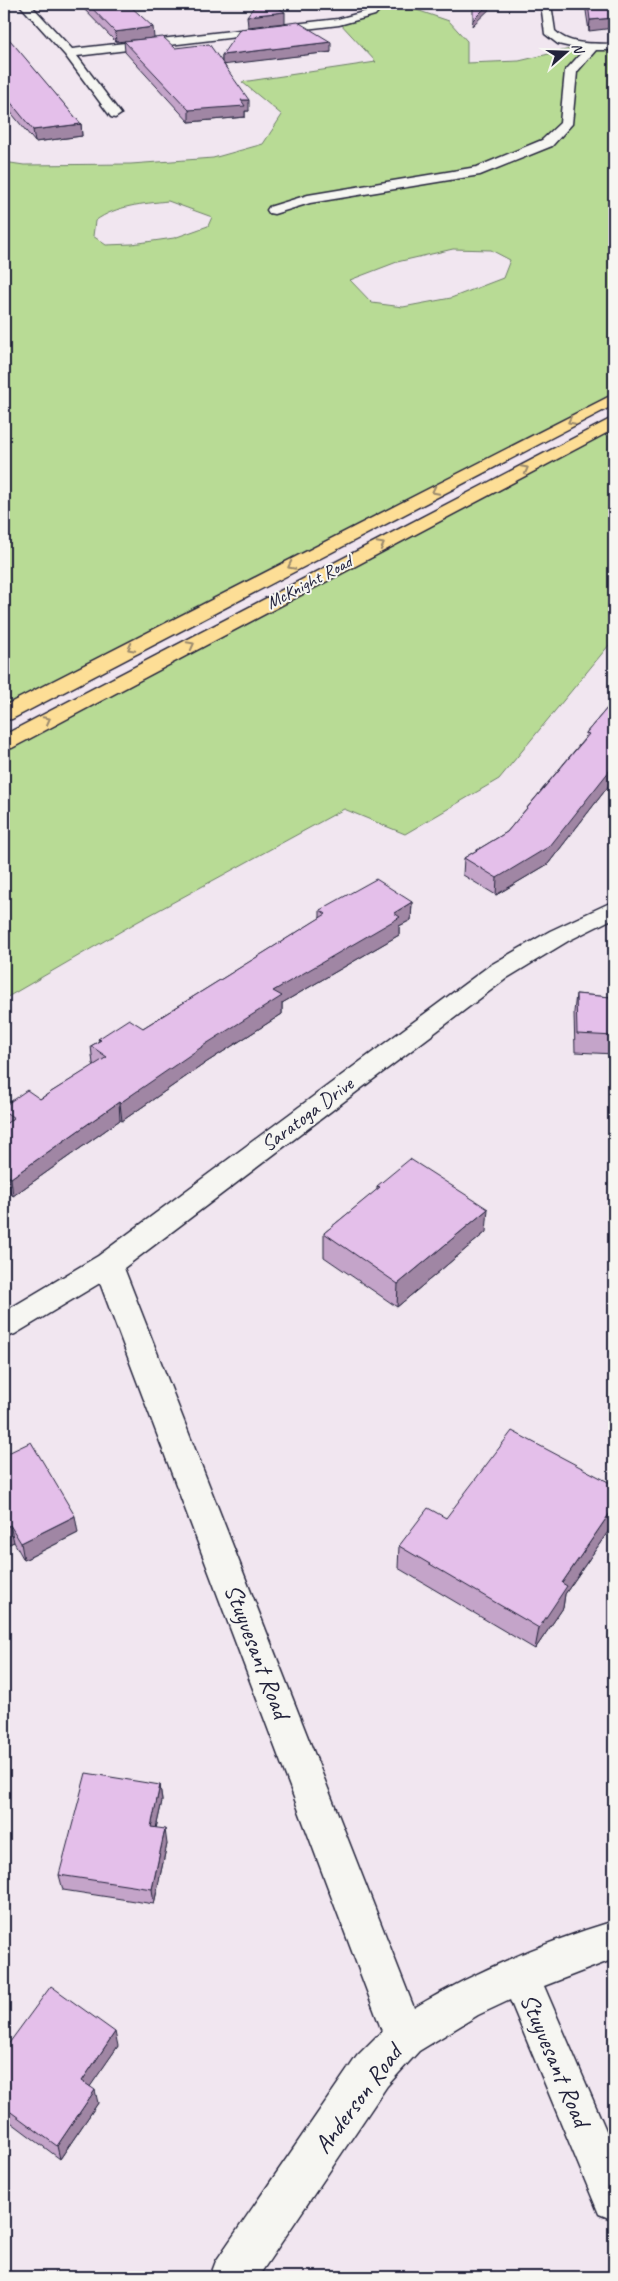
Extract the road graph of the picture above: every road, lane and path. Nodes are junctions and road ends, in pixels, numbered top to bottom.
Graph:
1 (24, 4) edge
2 (380, 4) edge
3 (546, 4) edge
4 (588, 46) junction
5 (614, 47) edge
6 (69, 53) junction
7 (115, 114) dead end
8 (274, 210) dead end
9 (614, 399) edge
10 (614, 422) edge
11 (4, 714) edge
12 (4, 743) edge
13 (614, 908) edge
14 (108, 1264) junction
15 (4, 1326) edge
16 (614, 1940) edge
17 (519, 1976) junction
18 (405, 2037) junction
19 (614, 2199) edge
20 (232, 2277) edge

1 - 6 street
2 - 6 street
3 - 4 street
4 - 5 street
4 - 8 street
6 - 7 street
9 -> 11 highway, McKnight Road
12 -> 10 highway, McKnight Road
13 - 14 street, Saratoga Drive
14 - 15 street, Saratoga Drive
14 - 18 street, Stuyvesant Road
16 - 17 street, Anderson Road
17 - 18 street, Anderson Road
17 - 19 street, Stuyvesant Road
18 - 20 street, Anderson Road

